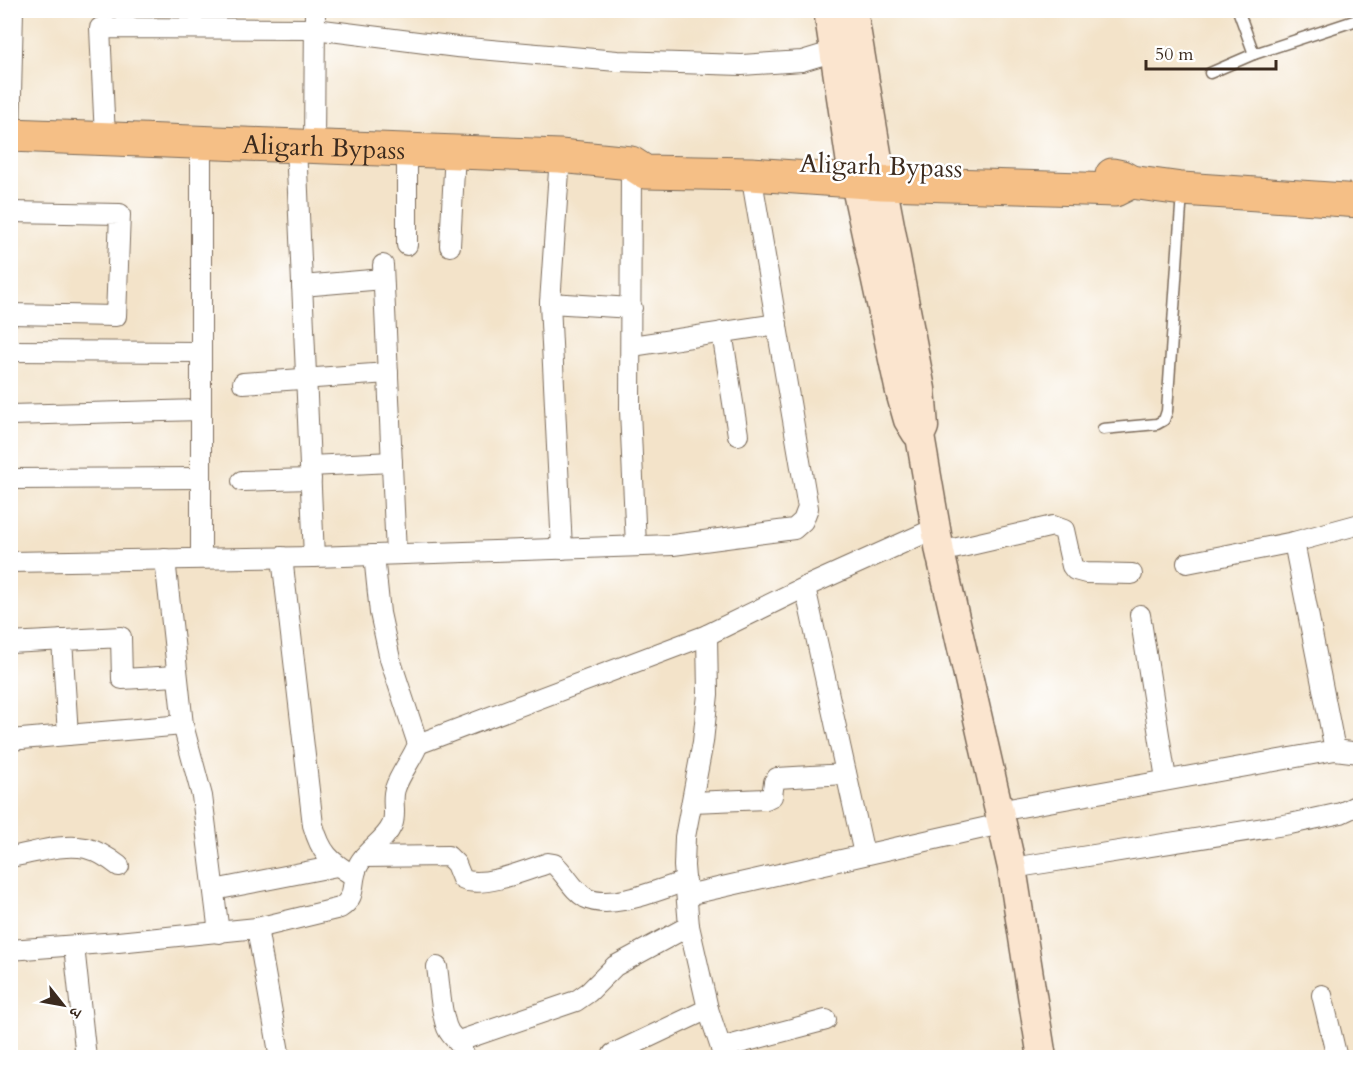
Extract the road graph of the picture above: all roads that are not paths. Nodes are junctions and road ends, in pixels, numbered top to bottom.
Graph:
1 (13, 10) edge
2 (828, 10) edge
3 (853, 10) edge
4 (1238, 10) edge
5 (100, 19) edge
6 (1360, 19) edge
7 (202, 20) edge
8 (315, 20) edge
9 (847, 47) junction
10 (1254, 54) junction
11 (1210, 73) dead end
12 (105, 123) junction
13 (11, 125) edge
14 (310, 133) junction
15 (201, 142) junction
16 (407, 150) junction
17 (455, 152) junction
18 (560, 156) junction
19 (633, 164) junction
20 (867, 173) junction
21 (751, 174) junction
22 (1182, 189) junction
23 (1360, 201) edge
24 (10, 212) edge
25 (406, 245) dead end
26 (450, 246) dead end
27 (302, 286) junction
28 (550, 303) junction
29 (632, 308) junction
30 (10, 314) edge
31 (777, 324) junction
32 (722, 333) junction
33 (632, 346) junction
34 (10, 351) edge
35 (201, 352) junction
36 (388, 373) junction
37 (306, 378) junction
38 (243, 382) dead end
39 (201, 410) junction
40 (10, 415) edge
41 (1103, 429) dead end
42 (738, 435) dead end
43 (392, 462) junction
44 (310, 472) junction
45 (201, 478) junction
46 (10, 479) edge
47 (242, 481) dead end
48 (1360, 524) edge
49 (938, 540) junction
50 (1294, 542) junction
51 (636, 546) junction
52 (562, 549) junction
53 (396, 554) junction
54 (374, 555) junction
55 (282, 557) junction
56 (314, 557) junction
57 (201, 558) junction
58 (165, 559) junction
59 (10, 562) edge
60 (1187, 563) dead end
61 (1132, 574) dead end
62 (805, 588) junction
63 (1140, 615) dead end
64 (707, 635) junction
65 (62, 640) junction
66 (10, 643) edge
67 (177, 676) junction
68 (183, 725) junction
69 (68, 735) junction
70 (10, 740) edge
71 (418, 744) junction
72 (1335, 750) junction
73 (1360, 753) edge
74 (846, 774) junction
75 (1166, 779) junction
76 (692, 802) junction
77 (1360, 804) edge
78 (999, 818) junction
79 (864, 854) junction
80 (10, 857) edge
81 (364, 857) junction
82 (119, 866) dead end
83 (1012, 868) junction
84 (346, 871) junction
85 (686, 888) junction
86 (214, 890) junction
87 (689, 926) junction
88 (256, 928) junction
89 (219, 933) junction
90 (74, 946) junction
91 (10, 950) edge
92 (437, 967) dead end
93 (1322, 995) dead end
94 (708, 1009) junction
95 (826, 1020) dead end
96 (461, 1049) edge
97 (722, 1053) edge
98 (613, 1054) dead end
99 (86, 1058) edge
100 (280, 1058) edge
101 (1042, 1058) edge
102 (1336, 1058) edge

1 - 13 street
2 - 9 main road
3 - 9 main road
4 - 10 lane
5 - 7 street
5 - 12 street
6 - 10 lane
7 - 8 street
8 - 9 street
8 - 14 street
9 - 20 main road
10 - 11 lane
12 - 13 highway, Aligarh Bypass
12 - 15 highway, Aligarh Bypass
14 - 15 highway, Aligarh Bypass
14 - 16 highway, Aligarh Bypass
14 - 27 street
15 - 35 street
16 - 17 highway, Aligarh Bypass
16 - 25 street
17 - 18 highway, Aligarh Bypass
17 - 26 street
18 - 19 highway, Aligarh Bypass
18 - 28 street
19 - 20 highway, Aligarh Bypass
19 - 21 highway, Aligarh Bypass
19 - 29 street
20 - 21 highway, Aligarh Bypass
20 - 22 highway, Aligarh Bypass
20 - 49 main road
21 - 31 street
22 - 23 highway, Aligarh Bypass
22 - 41 lane
24 - 30 street
27 - 36 street
27 - 37 street
28 - 29 street
28 - 52 street
29 - 33 street
31 - 32 street
31 - 51 street
32 - 33 street
32 - 42 street
33 - 51 street
34 - 35 street
35 - 39 street
36 - 37 street
36 - 43 street
37 - 38 street
37 - 44 street
39 - 40 street
39 - 45 street
43 - 44 street
43 - 53 street
44 - 47 street
44 - 56 street
45 - 46 street
45 - 57 street
48 - 50 street
49 - 61 street
49 - 62 street
49 - 78 main road
50 - 60 street
50 - 72 street
51 - 52 street
52 - 53 street
53 - 54 street
54 - 56 street
54 - 71 street
55 - 56 street
55 - 57 street
55 - 84 street
57 - 58 street
58 - 59 street
58 - 67 street
62 - 64 street
62 - 74 street
63 - 75 street
64 - 71 street
64 - 76 street
65 - 66 street
65 - 67 street
65 - 69 street
67 - 68 street
68 - 69 street
68 - 86 street
69 - 70 street
71 - 81 street
72 - 73 street
72 - 75 street
74 - 76 street
74 - 79 street
75 - 78 street
76 - 85 street
77 - 83 street
78 - 79 street
78 - 83 main road
79 - 85 street
80 - 82 street
81 - 84 street
81 - 85 street
83 - 101 main road
84 - 86 street
84 - 88 street
85 - 87 street
86 - 89 street
87 - 94 street
87 - 96 street
88 - 89 street
88 - 100 street
89 - 90 street
90 - 91 street
90 - 99 street
92 - 96 street
93 - 102 street
94 - 97 street
94 - 98 street
95 - 97 street

